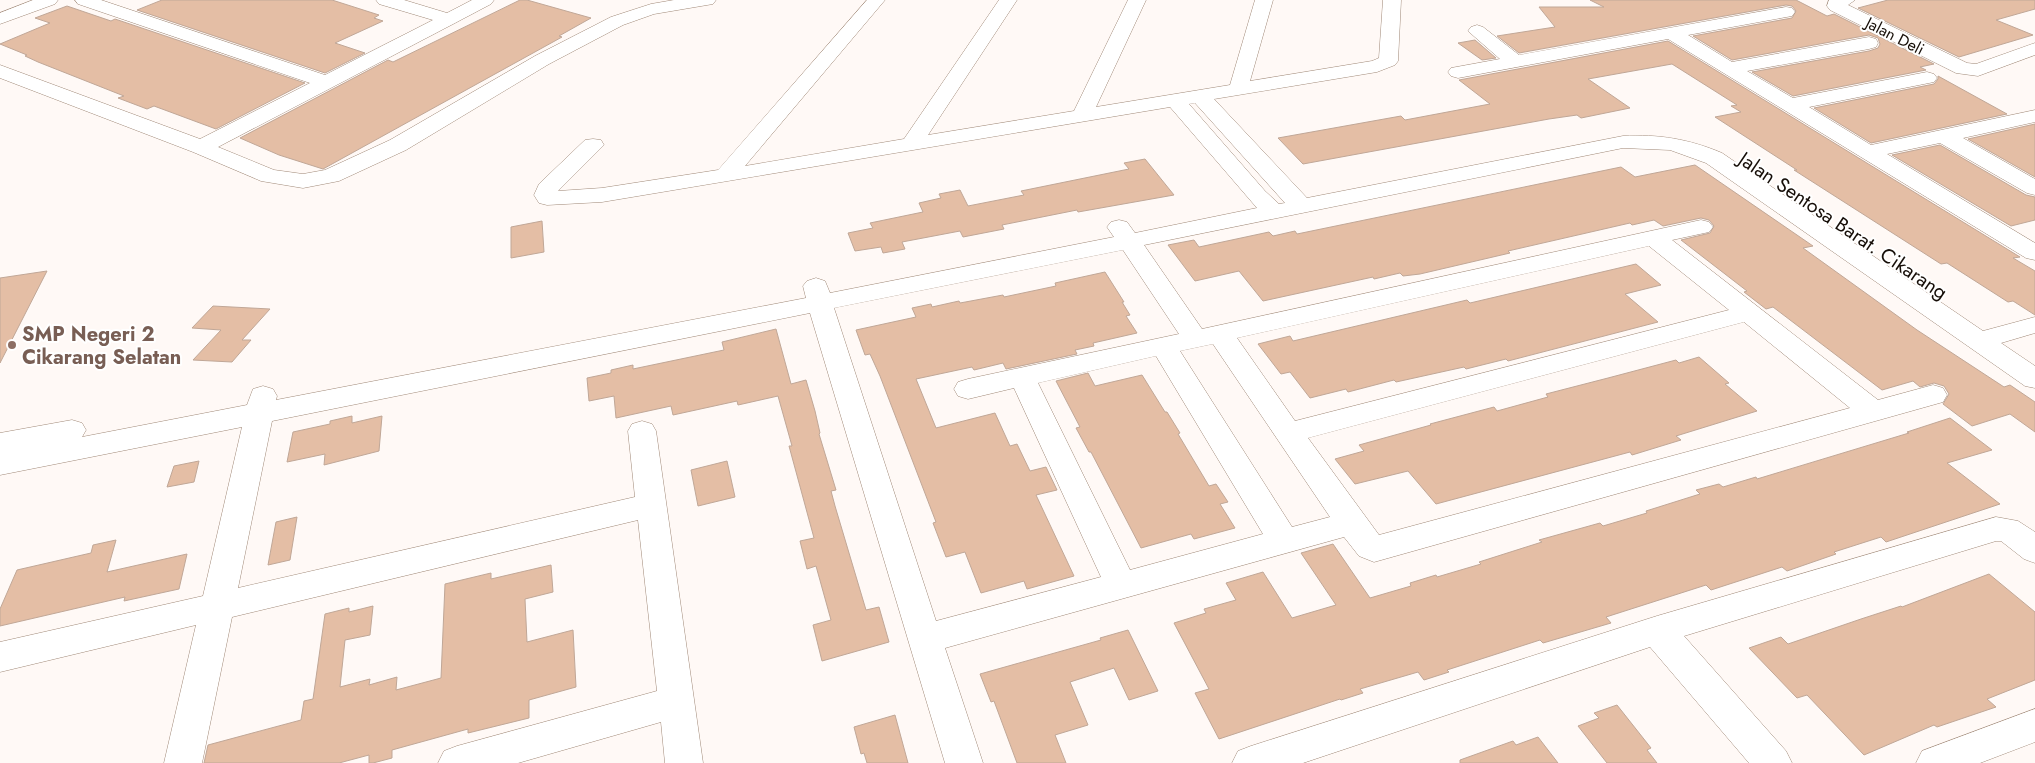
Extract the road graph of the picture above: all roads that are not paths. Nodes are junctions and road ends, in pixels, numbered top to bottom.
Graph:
1 (24, 0) edge
2 (49, 0) edge
3 (84, 0) edge
4 (387, 0) edge
5 (485, 0) edge
6 (707, 0) edge
7 (876, 0) edge
8 (1008, 0) edge
9 (1137, 0) edge
10 (1264, 0) edge
11 (1392, 0) edge
12 (1846, 0) edge
13 (0, 9) edge
14 (1786, 12) dead end
15 (0, 19) edge
16 (449, 19) junction
17 (1477, 31) dead end
18 (1671, 33) junction
19 (1869, 42) dead end
20 (2035, 49) edge
21 (1515, 61) junction
22 (1730, 68) junction
23 (0, 71) edge
24 (1458, 72) dead end
25 (1926, 78) dead end
26 (326, 82) junction
27 (1238, 90) junction
28 (1200, 96) junction
29 (1175, 100) junction
30 (1790, 105) junction
31 (1082, 116) junction
32 (2035, 116) edge
33 (2010, 120) junction
34 (2035, 134) edge
35 (1942, 135) junction
36 (593, 145) dead end
37 (910, 145) junction
38 (201, 147) junction
39 (1869, 152) junction
40 (725, 176) junction
41 (2035, 188) edge
42 (1294, 198) junction
43 (1265, 204) junction
44 (1701, 227) dead end
45 (1123, 233) junction
46 (1653, 237) junction
47 (2025, 238) edge
48 (2035, 253) edge
49 (818, 294) junction
50 (1748, 313) junction
51 (2035, 324) edge
52 (1208, 337) junction
53 (1991, 337) junction
54 (1163, 346) junction
55 (2035, 356) edge
56 (1022, 377) junction
57 (2035, 379) edge
58 (968, 389) dead end
59 (1933, 395) dead end
60 (262, 402) junction
61 (1872, 412) junction
62 (642, 430) dead end
63 (1288, 433) junction
64 (0, 444) edge
65 (0, 464) edge
66 (651, 505) junction
67 (1350, 523) junction
68 (1284, 541) junction
69 (2035, 550) edge
70 (1121, 585) junction
71 (217, 606) junction
72 (1657, 630) junction
73 (924, 639) junction
74 (0, 657) edge
75 (676, 702) junction
76 (2035, 725) edge
77 (183, 763) edge
78 (457, 763) edge
79 (684, 763) edge
80 (964, 763) edge
81 (1251, 763) edge
82 (1773, 763) edge
83 (1935, 763) edge

1 - 13 street
2 - 15 street
3 - 26 street
4 - 16 street
5 - 16 street
6 - 38 street
7 - 40 street
8 - 37 street
9 - 31 street
10 - 27 street
11 - 27 street
12 - 20 street, Jalan Deli
14 - 18 street
16 - 26 street
17 - 21 street
18 - 21 street
18 - 22 street
19 - 22 street
21 - 24 street
22 - 30 street
23 - 38 street
25 - 30 street
26 - 38 street
27 - 28 street
28 - 29 street
28 - 42 street
29 - 31 street
29 - 43 street
30 - 39 street
31 - 37 street
32 - 33 street
33 - 34 street
33 - 35 street
35 - 39 street
35 - 41 street
36 - 40 street
37 - 40 street
39 - 47 street
42 - 43 street, Jalan Sentosa Barat. Cikarang
42 - 53 street, Jalan Sentosa Barat. Cikarang
43 - 45 street, Jalan Sentosa Barat. Cikarang
44 - 46 street
45 - 49 street, Jalan Sentosa Barat. Cikarang
45 - 52 street
46 - 50 street
46 - 52 street
47 - 48 street
49 - 60 street, Jalan Sentosa Barat. Cikarang
49 - 73 street
50 - 61 street
50 - 63 street
51 - 53 street
52 - 54 street
52 - 63 street
53 - 55 street, Jalan Sentosa Barat. Cikarang
53 - 57 street, Jalan Sentosa Barat. Cikarang
54 - 56 street
54 - 68 street
56 - 58 street
56 - 70 street
59 - 61 street
60 - 64 street
60 - 65 street
60 - 71 street
61 - 67 street
62 - 66 street
63 - 67 street
66 - 71 street
66 - 75 street
67 - 68 street
68 - 70 street
69 - 72 street
70 - 73 street
71 - 74 street
71 - 77 street
72 - 81 street
72 - 82 street
73 - 80 street
75 - 78 street
75 - 79 street
76 - 83 street

